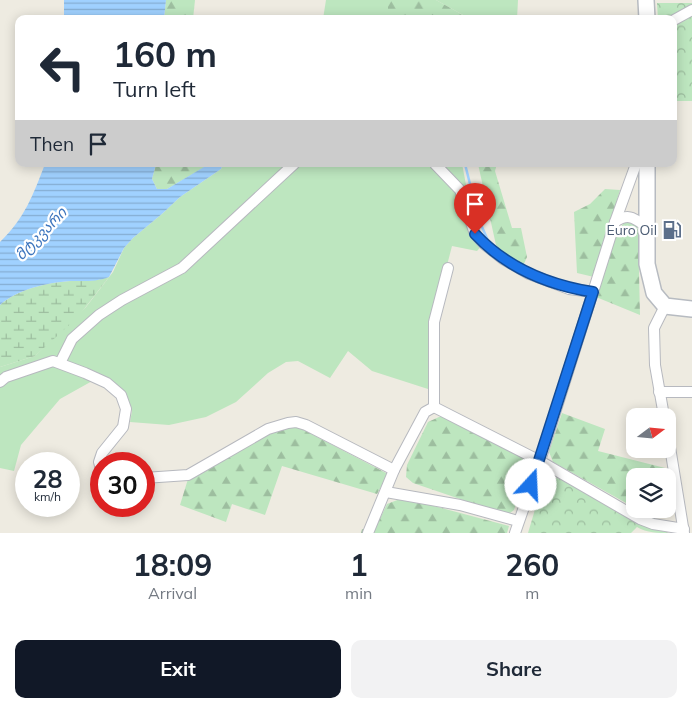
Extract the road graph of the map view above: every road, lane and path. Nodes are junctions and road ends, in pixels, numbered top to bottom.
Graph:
1 (646, 0) edge
2 (692, 10) edge
3 (646, 15) edge
4 (677, 18) edge
5 (291, 167) edge
6 (438, 167) edge
7 (635, 167) edge
8 (647, 167) edge
9 (615, 222) junction
10 (647, 227) junction
11 (448, 268) dead end
12 (593, 292) junction
13 (665, 306) junction
14 (692, 309) edge
15 (60, 363) junction
16 (0, 382) edge
17 (659, 392) junction
18 (692, 392) edge
19 (434, 407) junction
20 (662, 408) edge
21 (103, 452) edge
22 (672, 458) edge
23 (540, 461) junction
24 (394, 470) junction
25 (155, 477) edge
26 (386, 492) junction
27 (518, 521) junction
28 (684, 531) edge
29 (368, 533) edge
30 (515, 533) edge

1 - 3 main road
2 - 4 street
5 - 15 street
6 - 12 street
7 - 9 street
8 - 10 main road
9 - 10 street
9 - 12 street
10 - 13 main road
11 - 19 street
12 - 23 street
13 - 14 main road
13 - 17 street
15 - 16 street
15 - 21 street
17 - 18 street
17 - 20 street
19 - 23 street
19 - 24 street
22 - 28 street
23 - 27 street
23 - 28 street
24 - 25 street
24 - 26 street
26 - 27 street
26 - 29 street
27 - 30 street

